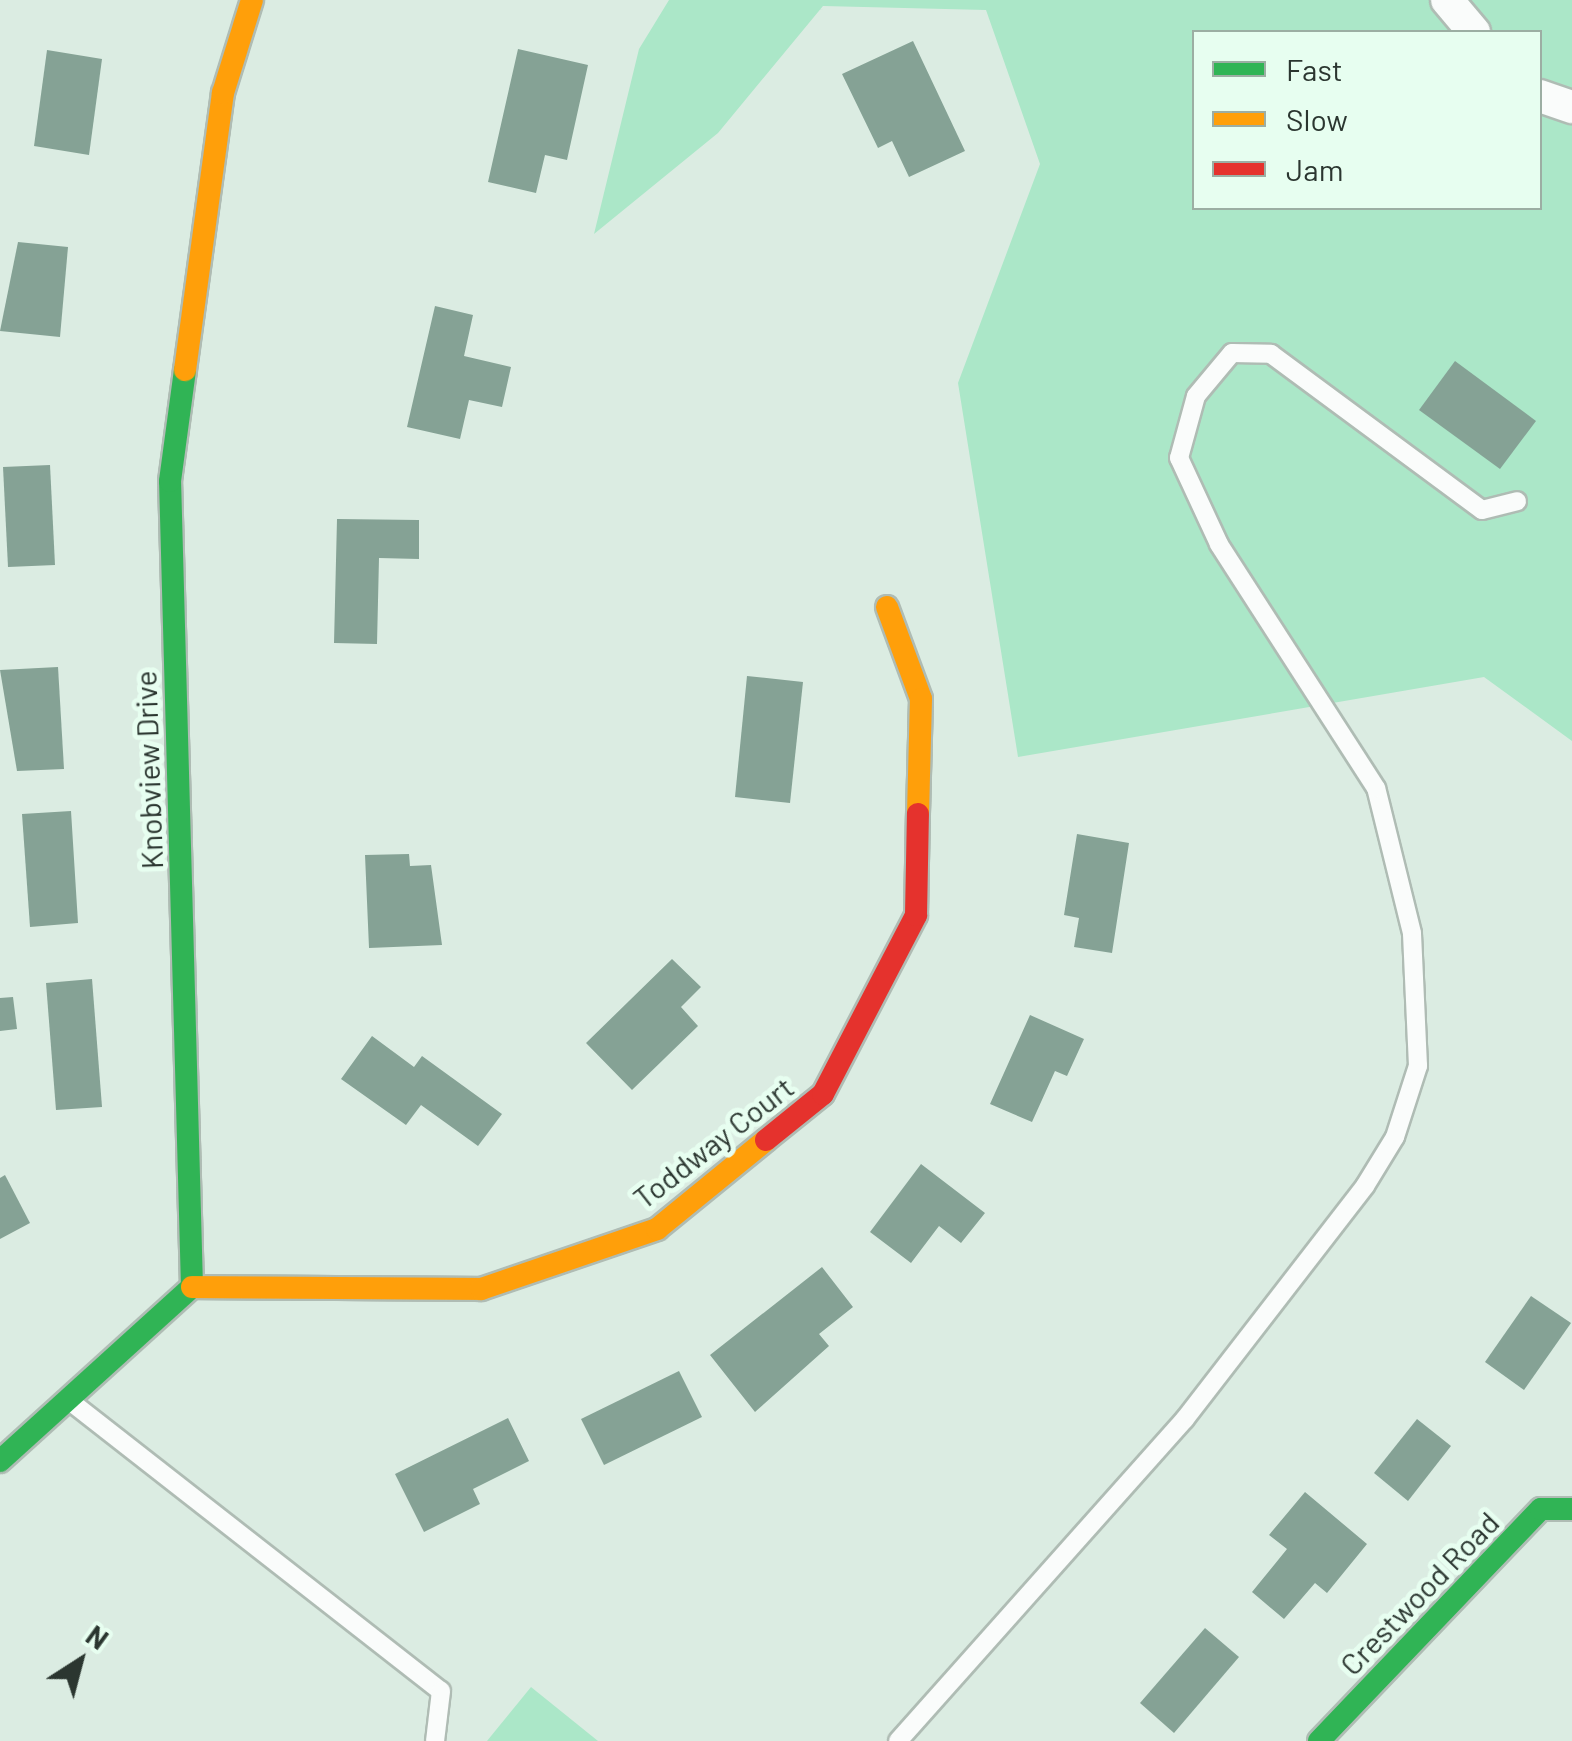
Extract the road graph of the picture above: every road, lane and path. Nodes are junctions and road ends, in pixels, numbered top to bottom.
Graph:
1 (252, 0) edge
2 (1447, 0) edge
3 (1472, 30) edge
4 (1542, 97) edge
5 (1572, 108) edge
6 (1517, 502) dead end
7 (888, 607) dead end
8 (192, 1287) junction
9 (68, 1399) junction
10 (0, 1461) edge
11 (1572, 1510) edge
12 (435, 1741) edge
13 (898, 1741) edge
14 (1318, 1741) edge

1 - 8 street, Knobview Drive
2 - 3 street
4 - 5 street
6 - 13 lane
7 - 8 street, Toddway Court
8 - 9 street
9 - 10 street
9 - 12 lane
11 - 14 street, Crestwood Road

